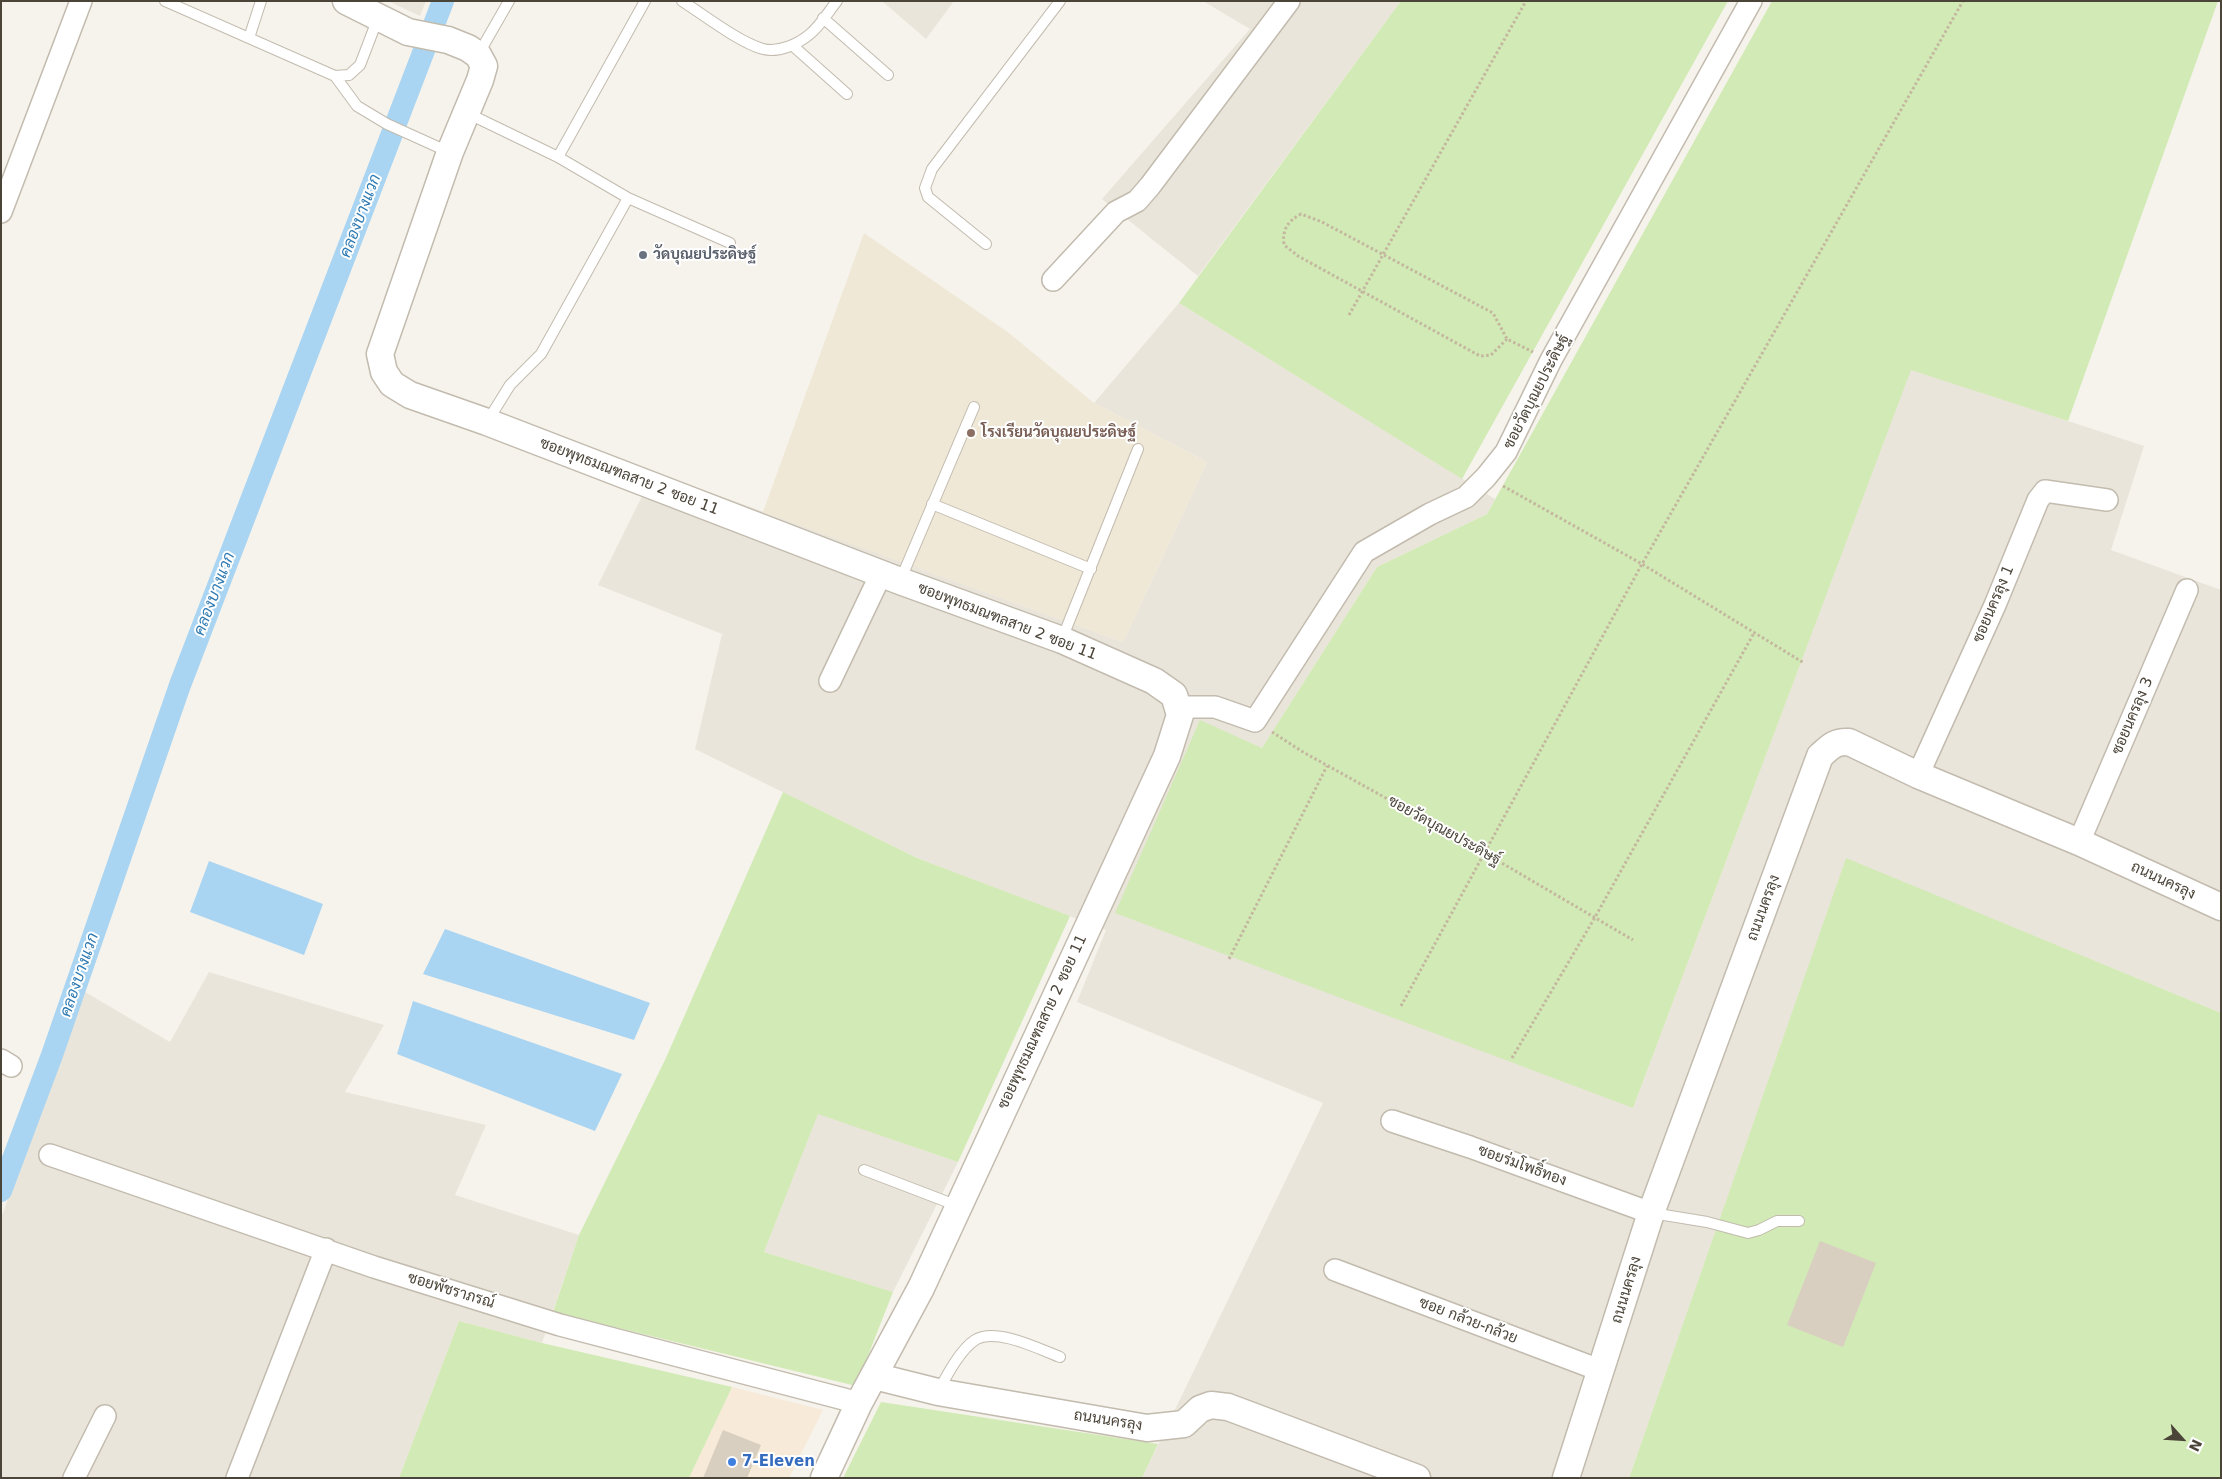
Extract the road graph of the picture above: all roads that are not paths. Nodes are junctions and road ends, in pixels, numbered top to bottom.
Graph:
1 (81, 1) edge
2 (165, 1) edge
3 (261, 1) edge
4 (346, 1) edge
5 (509, 1) edge
6 (645, 1) edge
7 (682, 1) edge
8 (837, 1) edge
9 (1060, 1) edge
10 (1289, 1) edge
11 (1752, 1) edge
12 (378, 18) junction
13 (823, 18) junction
14 (249, 38) junction
15 (792, 45) junction
16 (478, 55) junction
17 (888, 75) dead end
18 (335, 76) junction
19 (846, 94) dead end
20 (466, 113) junction
21 (450, 152) junction
22 (558, 157) junction
23 (628, 198) junction
24 (1, 212) edge
25 (730, 243) dead end
26 (986, 244) dead end
27 (1053, 280) dead end
28 (974, 407) dead end
29 (487, 422) junction
30 (1138, 449) dead end
31 (2107, 500) dead end
32 (932, 504) junction
33 (1090, 568) junction
34 (891, 578) junction
35 (2187, 590) dead end
36 (1062, 640) junction
37 (830, 682) dead end
38 (1178, 707) junction
39 (1918, 775) junction
40 (2079, 842) junction
41 (2221, 907) edge
42 (1392, 1121) dead end
43 (50, 1155) dead end
44 (864, 1170) dead end
45 (958, 1206) junction
46 (1651, 1213) junction
47 (1799, 1221) dead end
48 (326, 1249) junction
49 (1335, 1270) dead end
50 (1060, 1357) dead end
51 (1602, 1371) junction
52 (874, 1376) junction
53 (938, 1392) junction
54 (859, 1403) junction
55 (105, 1416) dead end
56 (74, 1478) edge
57 (237, 1478) edge
58 (824, 1478) edge
59 (1417, 1478) edge
60 (1566, 1478) edge

1 - 24 street
2 - 14 lane
3 - 14 lane
4 - 12 street
5 - 16 lane
6 - 22 lane
7 - 15 lane
8 - 13 lane
9 - 26 lane
10 - 27 street
11 - 38 street, ซอยวัดบุณยประดิษฐ์
12 - 16 street
12 - 18 lane
13 - 15 lane
13 - 17 lane
14 - 18 lane
15 - 19 lane
16 - 20 street, ซอยพุทธมณฑลสาย 2 ซอย 11
18 - 21 lane
20 - 21 street, ซอยพุทธมณฑลสาย 2 ซอย 11
20 - 22 lane
21 - 29 street, ซอยพุทธมณฑลสาย 2 ซอย 11
22 - 23 lane
23 - 25 lane
23 - 29 lane
28 - 32 lane
29 - 34 street, ซอยพุทธมณฑลสาย 2 ซอย 11
30 - 33 lane
31 - 39 street, ซอยนครลุง 1
32 - 33 lane
32 - 34 lane
33 - 36 lane
34 - 36 street, ซอยพุทธมณฑลสาย 2 ซอย 11
34 - 37 street
35 - 40 street, ซอยนครลุง 3
36 - 38 street, ซอยพุทธมณฑลสาย 2 ซอย 11
38 - 45 street, ซอยพุทธมณฑลสาย 2 ซอย 11
39 - 40 street, ถนนนครลุง
39 - 46 street, ถนนนครลุง
40 - 41 street, ถนนนครลุง
42 - 46 street, ซอยร่มโพธิ์ทอง
43 - 48 street, ซอยพัชราภรณ์
44 - 45 lane
45 - 52 street, ซอยพุทธมณฑลสาย 2 ซอย 11
46 - 47 lane
46 - 51 street, ถนนนครลุง
48 - 54 street, ซอยพัชราภรณ์
48 - 57 street
49 - 51 street, ซอย กล้วย-กล้วย
50 - 53 lane
51 - 60 street, ถนนนครลุง
52 - 53 street, ถนนนครลุง
52 - 54 street, ซอยพุทธมณฑลสาย 2 ซอย 11
53 - 59 street, ถนนนครลุง
54 - 58 street, ซอยพุทธมณฑลสาย 2 ซอย 11
55 - 56 street

